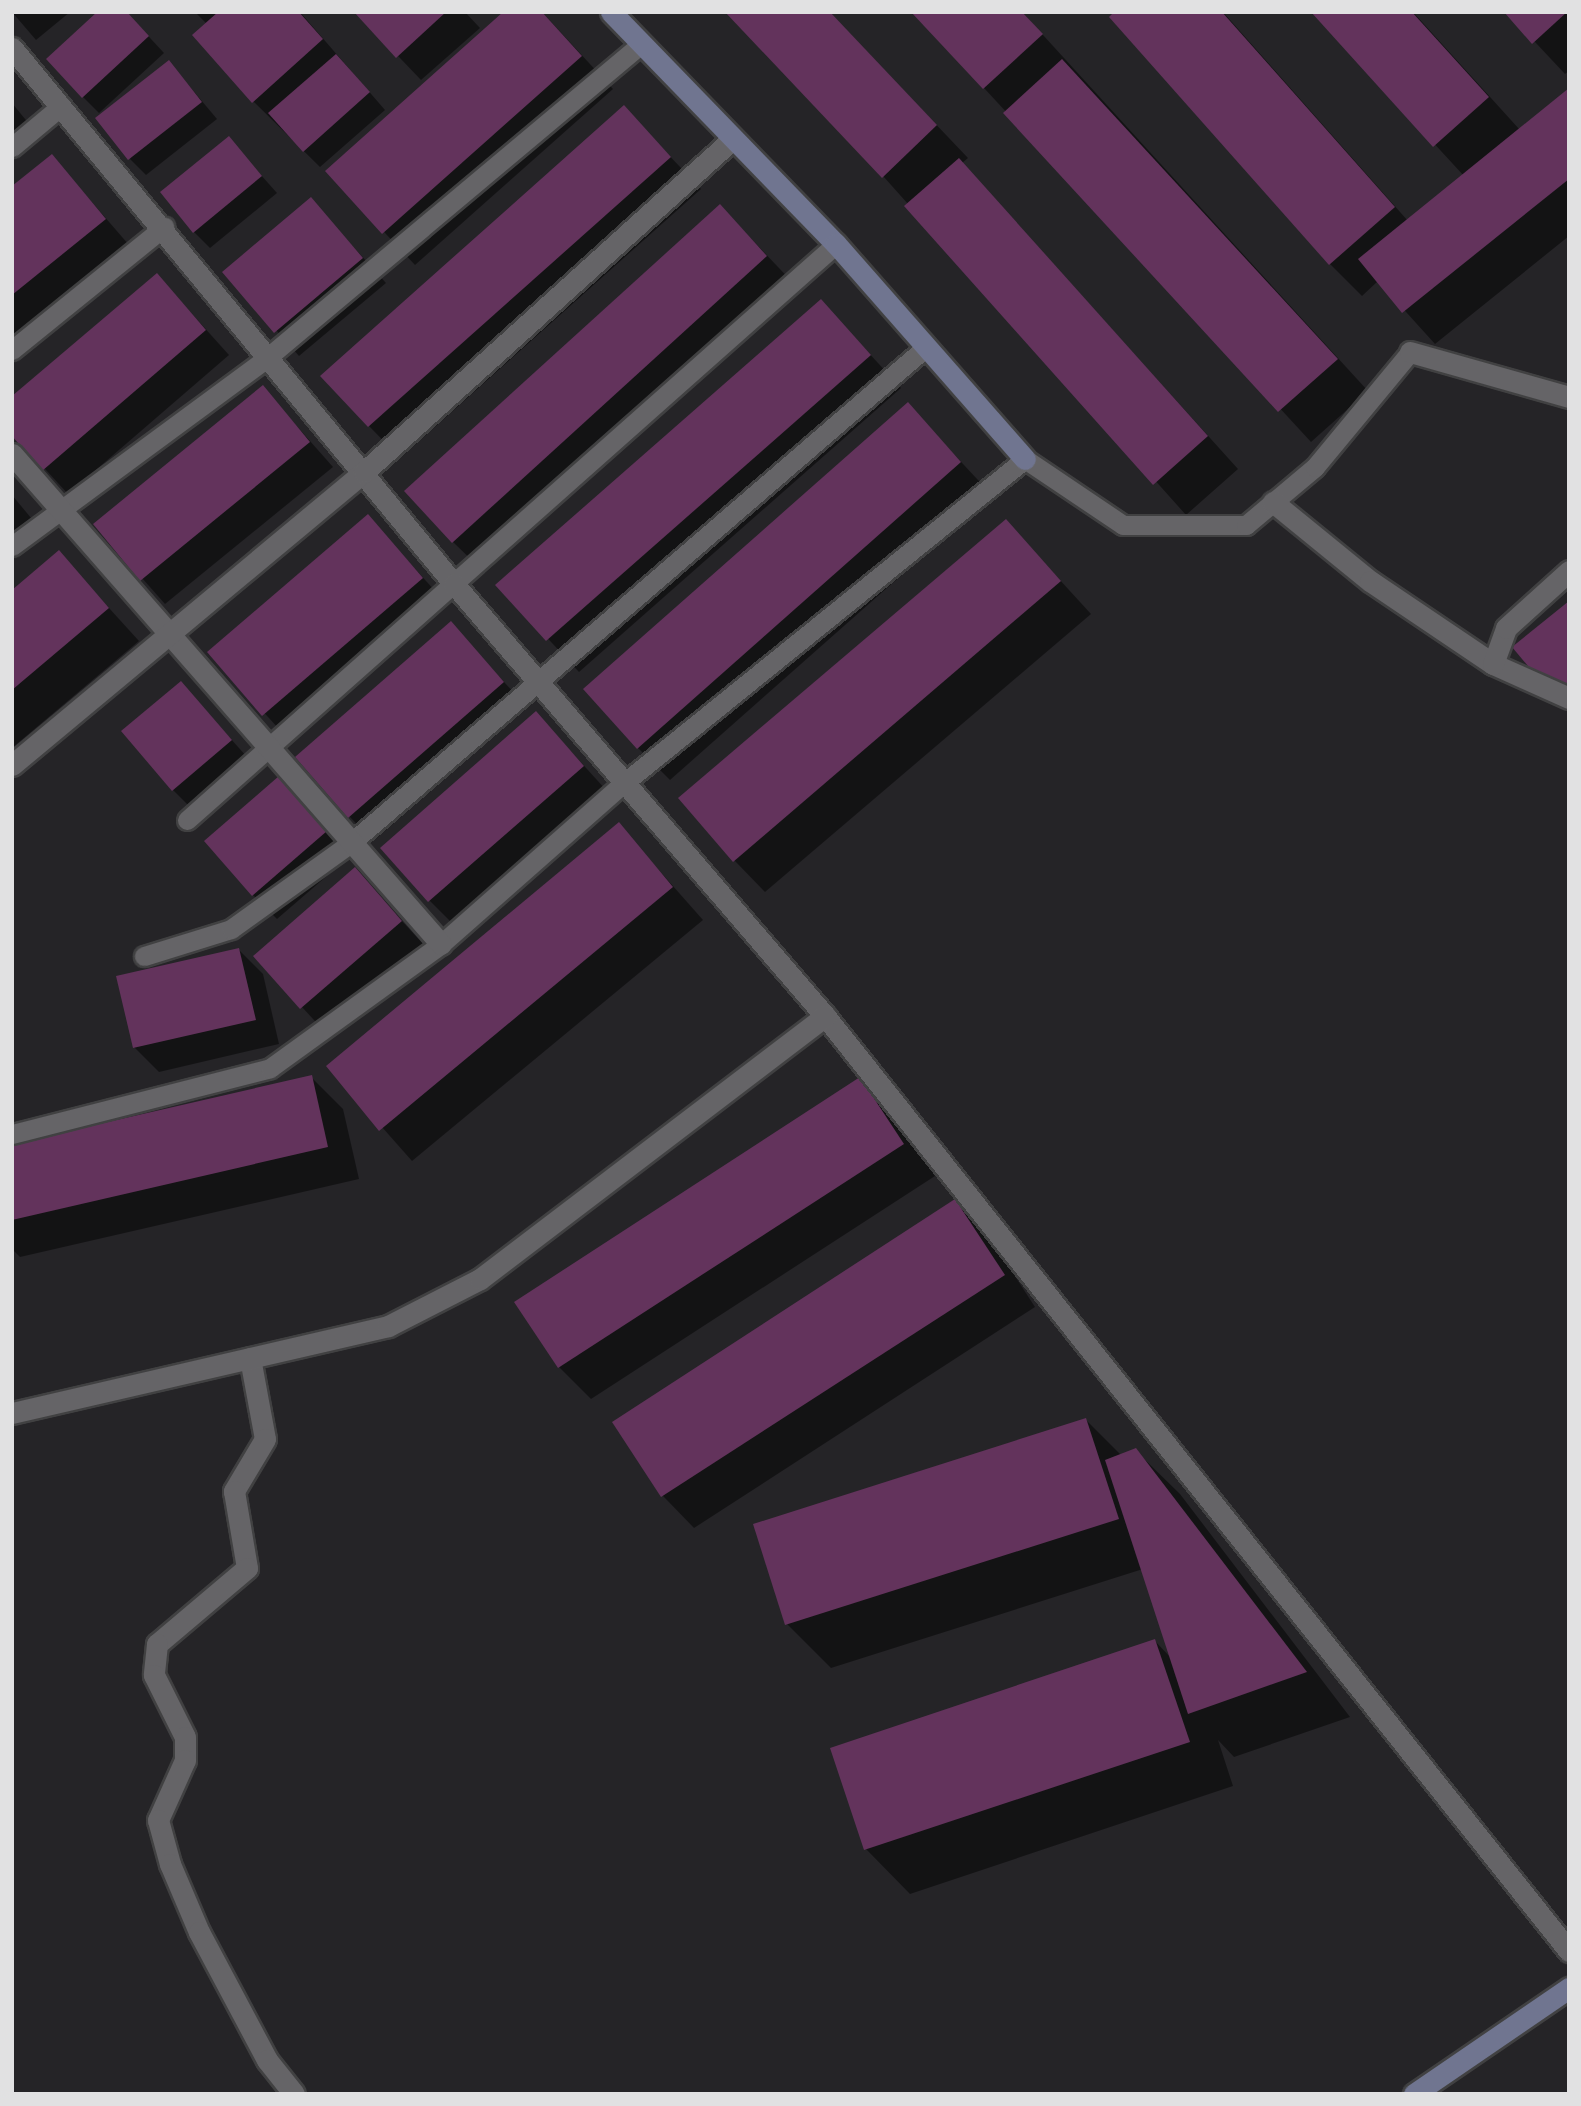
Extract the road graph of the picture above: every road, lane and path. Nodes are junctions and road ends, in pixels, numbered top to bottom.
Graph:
1 (611, 12) edge
2 (641, 44) junction
3 (12, 48) edge
4 (61, 106) junction
5 (733, 139) junction
6 (12, 147) edge
7 (164, 227) junction
8 (836, 244) junction
9 (925, 348) junction
10 (12, 350) edge
11 (1410, 352) joint
12 (268, 357) junction
13 (1569, 397) edge
14 (12, 454) edge
15 (1025, 459) junction
16 (364, 472) junction
17 (1273, 502) junction
18 (60, 507) junction
19 (12, 546) edge
20 (1569, 571) edge
21 (454, 584) junction
22 (171, 633) junction
23 (1493, 664) junction
24 (542, 682) junction
25 (1569, 698) edge
26 (268, 745) junction
27 (12, 765) edge
28 (625, 782) junction
29 (187, 820) dead end
30 (352, 842) junction
31 (441, 944) junction
32 (144, 956) dead end
33 (825, 1016) junction
34 (12, 1134) edge
35 (250, 1358) junction
36 (12, 1413) edge
37 (1569, 1951) edge
38 (1569, 1988) edge
39 (294, 2094) edge
40 (1414, 2094) edge

1 - 2 street
2 - 5 street
2 - 12 lane
3 - 4 street
4 - 6 lane
4 - 7 street
5 - 8 street
5 - 16 street
7 - 10 lane
7 - 12 street
8 - 9 street
8 - 21 lane
9 - 15 street
9 - 24 lane
11 - 13 street
11 - 17 lane
12 - 16 street
12 - 18 lane
14 - 18 street
15 - 17 lane
15 - 28 lane
16 - 21 street
16 - 22 street
17 - 23 street
18 - 19 lane
18 - 22 street
20 - 23 street
21 - 24 street
21 - 26 lane
22 - 26 street
22 - 27 street
23 - 25 street
24 - 28 street
24 - 30 lane
26 - 29 lane
26 - 30 street
28 - 31 lane
28 - 33 street
30 - 31 street
30 - 32 lane
31 - 34 lane
33 - 35 street
33 - 37 street
35 - 36 street
35 - 39 street
38 - 40 street

